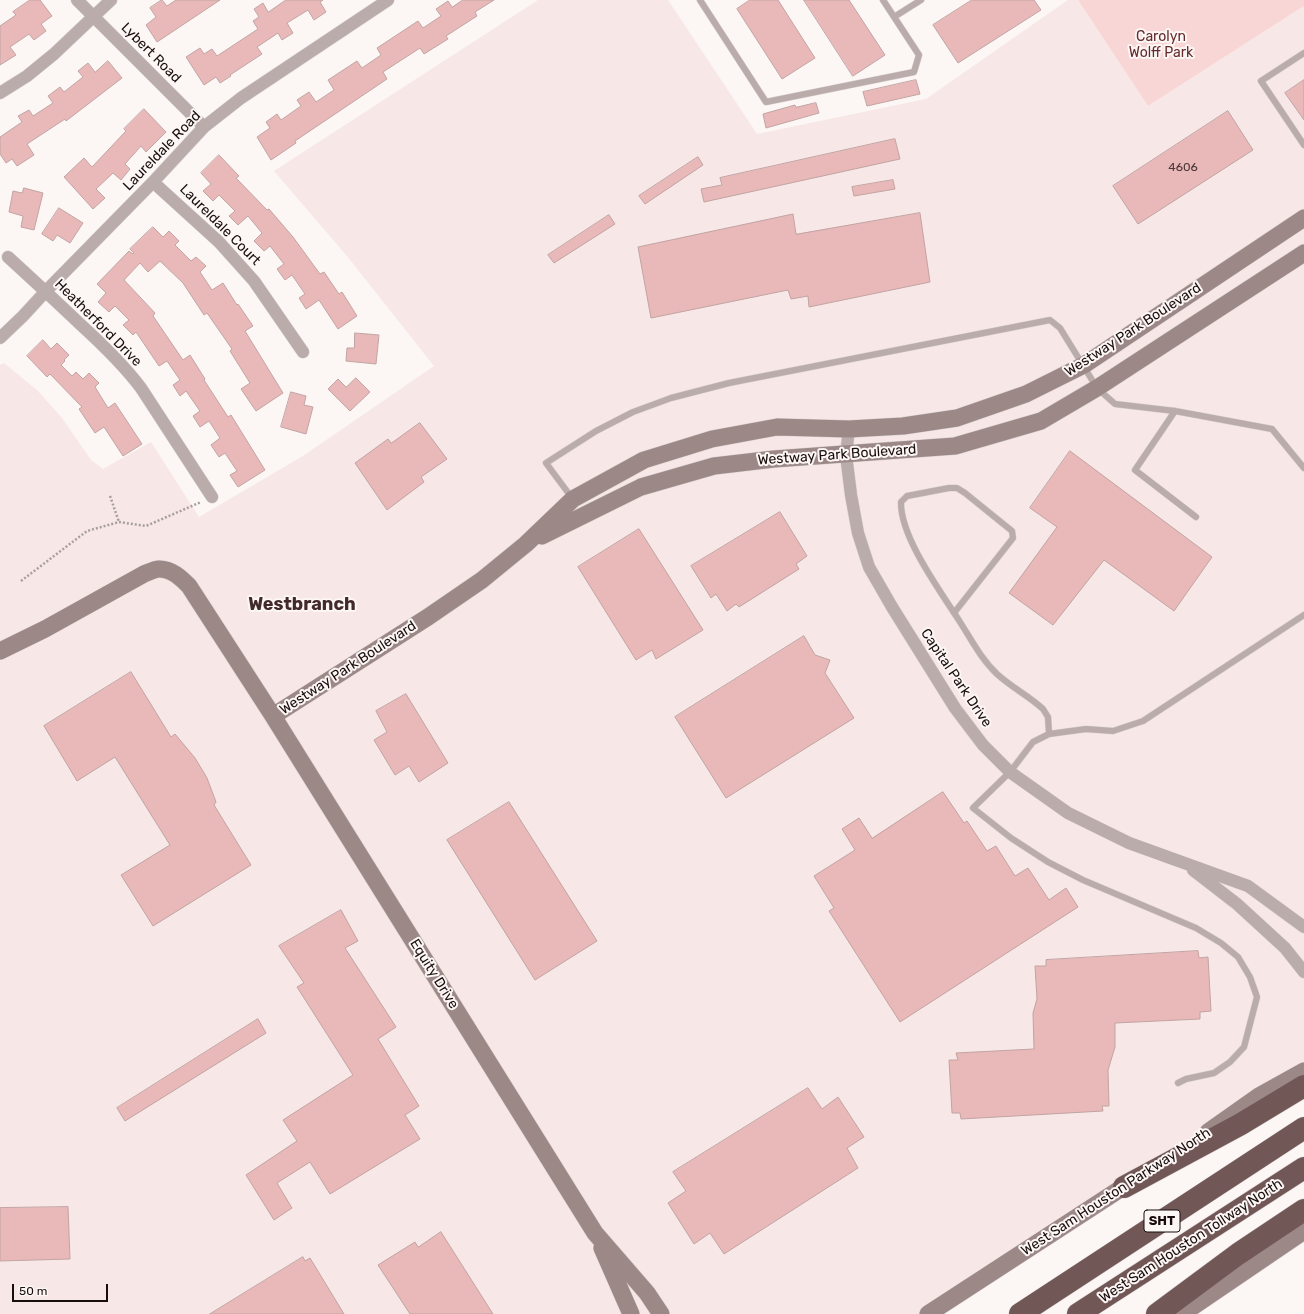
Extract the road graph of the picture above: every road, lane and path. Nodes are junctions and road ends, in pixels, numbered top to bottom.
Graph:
1 (77, 0) edge
2 (111, 0) edge
3 (388, 0) edge
4 (700, 0) edge
5 (883, 0) edge
6 (920, 0) edge
7 (94, 17) junction
8 (894, 17) junction
9 (1304, 53) edge
10 (0, 93) edge
11 (204, 127) junction
12 (1304, 145) edge
13 (154, 182) junction
14 (1304, 218) edge
15 (1304, 253) edge
16 (8, 257) dead end
17 (46, 291) junction
18 (0, 338) edge
19 (302, 352) dead end
20 (1084, 365) junction
21 (1097, 388) junction
22 (1175, 411) junction
23 (849, 429) junction
24 (846, 455) junction
25 (1304, 468) edge
26 (110, 496) dead end
27 (212, 497) joint
28 (573, 499) junction
29 (1196, 517) dead end
30 (119, 522) junction
31 (526, 544) junction
32 (21, 581) dead end
33 (954, 613) junction
34 (1304, 615) edge
35 (0, 651) edge
36 (273, 716) junction
37 (1049, 734) junction
38 (1010, 772) junction
39 (1184, 863) junction
40 (1304, 926) edge
41 (1304, 972) edge
42 (1304, 1070) edge
43 (1178, 1083) dead end
44 (1304, 1086) edge
45 (1304, 1128) edge
46 (1304, 1168) edge
47 (1124, 1187) junction
48 (1304, 1210) edge
49 (1304, 1231) edge
50 (595, 1233) junction
51 (631, 1314) edge
52 (661, 1314) edge
53 (928, 1314) edge
54 (1020, 1314) edge
55 (1078, 1314) edge
56 (1157, 1314) edge
57 (1182, 1314) edge

1 - 7 street, Lybert Road
2 - 7 street
3 - 11 street, Laureldale Road
4 - 8 lane
5 - 8 lane
6 - 8 lane
7 - 10 street
7 - 11 street, Lybert Road
9 - 12 lane
11 - 13 street, Laureldale Road
13 - 17 street, Laureldale Road
13 - 19 street, Laureldale Court
14 - 20 street, Westway Park Boulevard
15 - 21 street, Westway Park Boulevard
16 - 17 street, Heatherford Drive
17 - 18 street, Laureldale Road
17 - 27 street, Heatherford Drive
20 - 21 lane
20 - 23 street, Westway Park Boulevard
20 - 28 lane
21 - 22 lane
21 - 24 street, Westway Park Boulevard
22 - 25 lane
22 - 29 lane
23 - 24 street, Capital Park Drive
23 - 28 street, Westway Park Boulevard
24 - 31 street, Westway Park Boulevard
24 - 38 street, Capital Park Drive
26 - 30 path
27 - 30 path
28 - 31 street, Westway Park Boulevard
30 - 32 path
31 - 36 street, Westway Park Boulevard
33 - 33 lane
33 - 37 lane
34 - 37 lane
35 - 36 street, Westway Park Boulevard
36 - 50 street, Equity Drive
37 - 38 lane
38 - 39 street, Capital Park Drive
38 - 43 lane
39 - 40 street, Capital Park Drive
39 - 41 street, Capital Park Drive
42 - 47 street, West Sam Houston Parkway North
44 - 47 highway
45 - 54 highway, SHT
46 - 55 highway, West Sam Houston Tollway North / SHT
47 - 53 street, West Sam Houston Parkway North
48 - 56 highway
49 - 57 street
50 - 51 street, Equity Drive
50 - 52 street, Equity Drive

